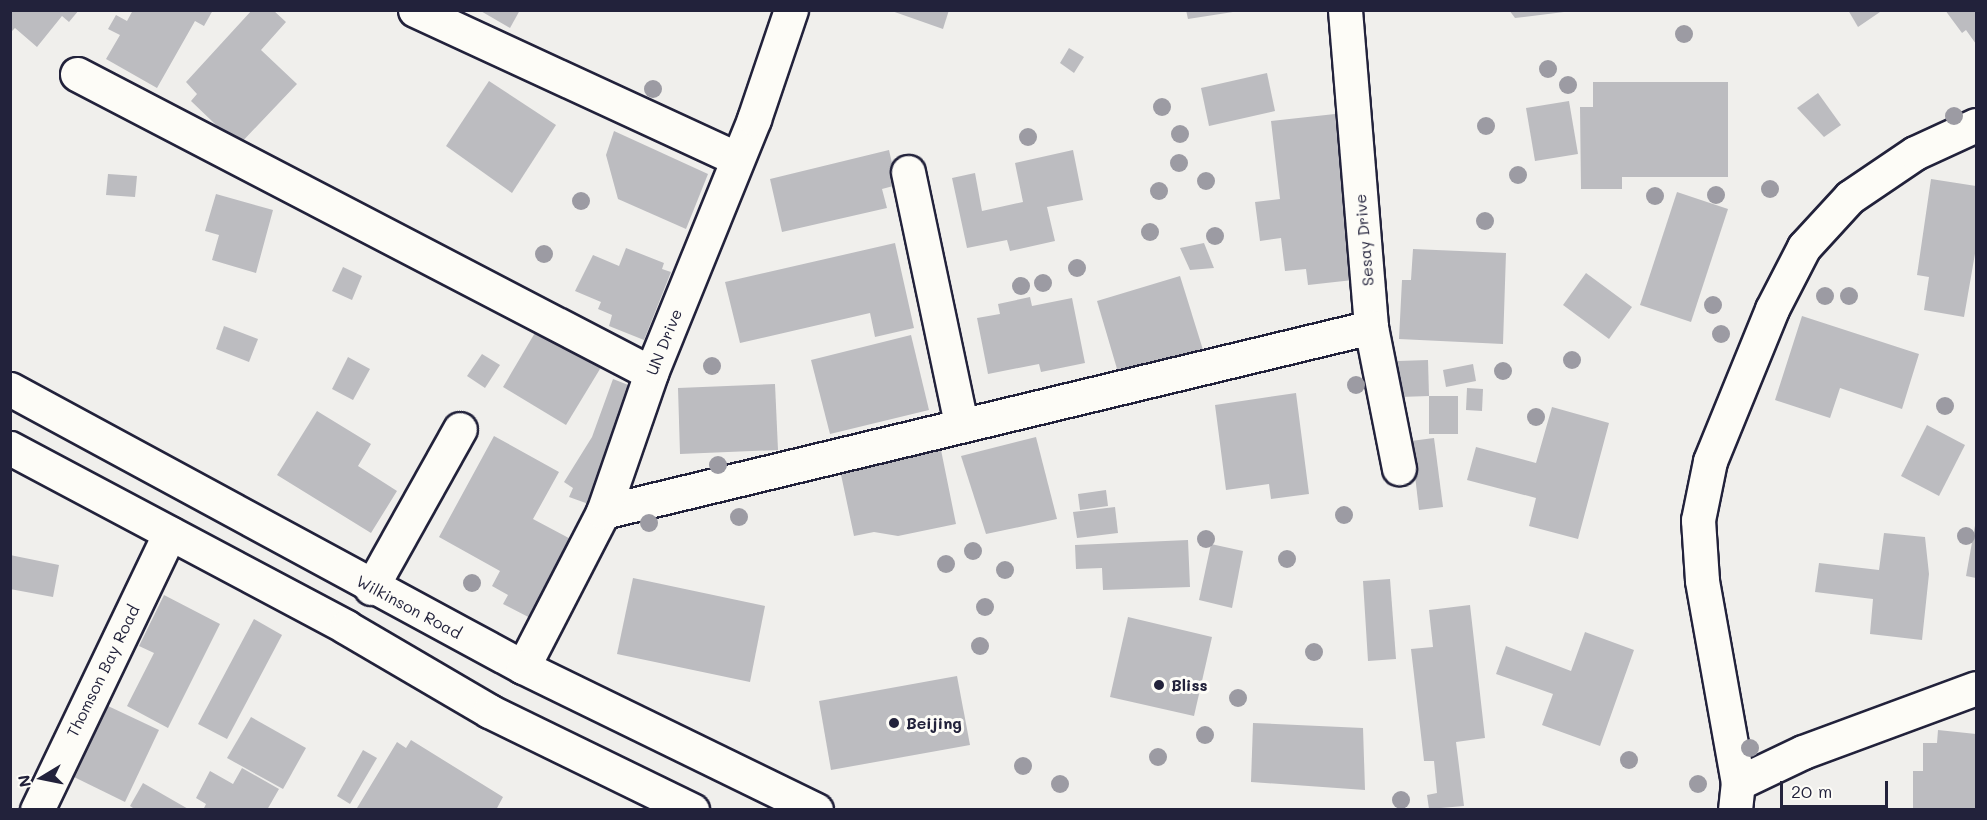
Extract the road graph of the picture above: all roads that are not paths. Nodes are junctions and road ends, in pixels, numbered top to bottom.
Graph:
1 (415, 10) edge
2 (791, 10) edge
3 (1345, 10) edge
4 (77, 74) dead end
5 (1977, 125) edge
6 (736, 158) junction
7 (908, 172) dead end
8 (1371, 327) junction
9 (651, 373) junction
10 (10, 389) edge
11 (961, 424) junction
12 (460, 429) dead end
13 (10, 448) edge
14 (1399, 468) dead end
15 (603, 512) junction
16 (170, 533) junction
17 (371, 588) junction
18 (523, 667) junction
19 (1977, 688) edge
20 (1737, 796) edge
21 (798, 806) edge
22 (36, 810) edge
23 (692, 810) edge

1 - 6 street
2 - 6 street, UN Drive
3 - 8 street, Sesay Drive
4 - 9 street
5 - 20 street
6 - 9 street, UN Drive
7 - 11 street
8 - 11 street
8 - 14 street, Sesay Drive
9 - 15 street, UN Drive
10 - 17 street, Wilkinson Road
11 - 15 street
12 - 17 street
13 - 16 street
15 - 18 street, UN Drive
16 - 22 street, Thomson Bay Road
16 - 23 street
17 - 18 street, Wilkinson Road
18 - 21 street, Wilkinson Road
19 - 20 street

